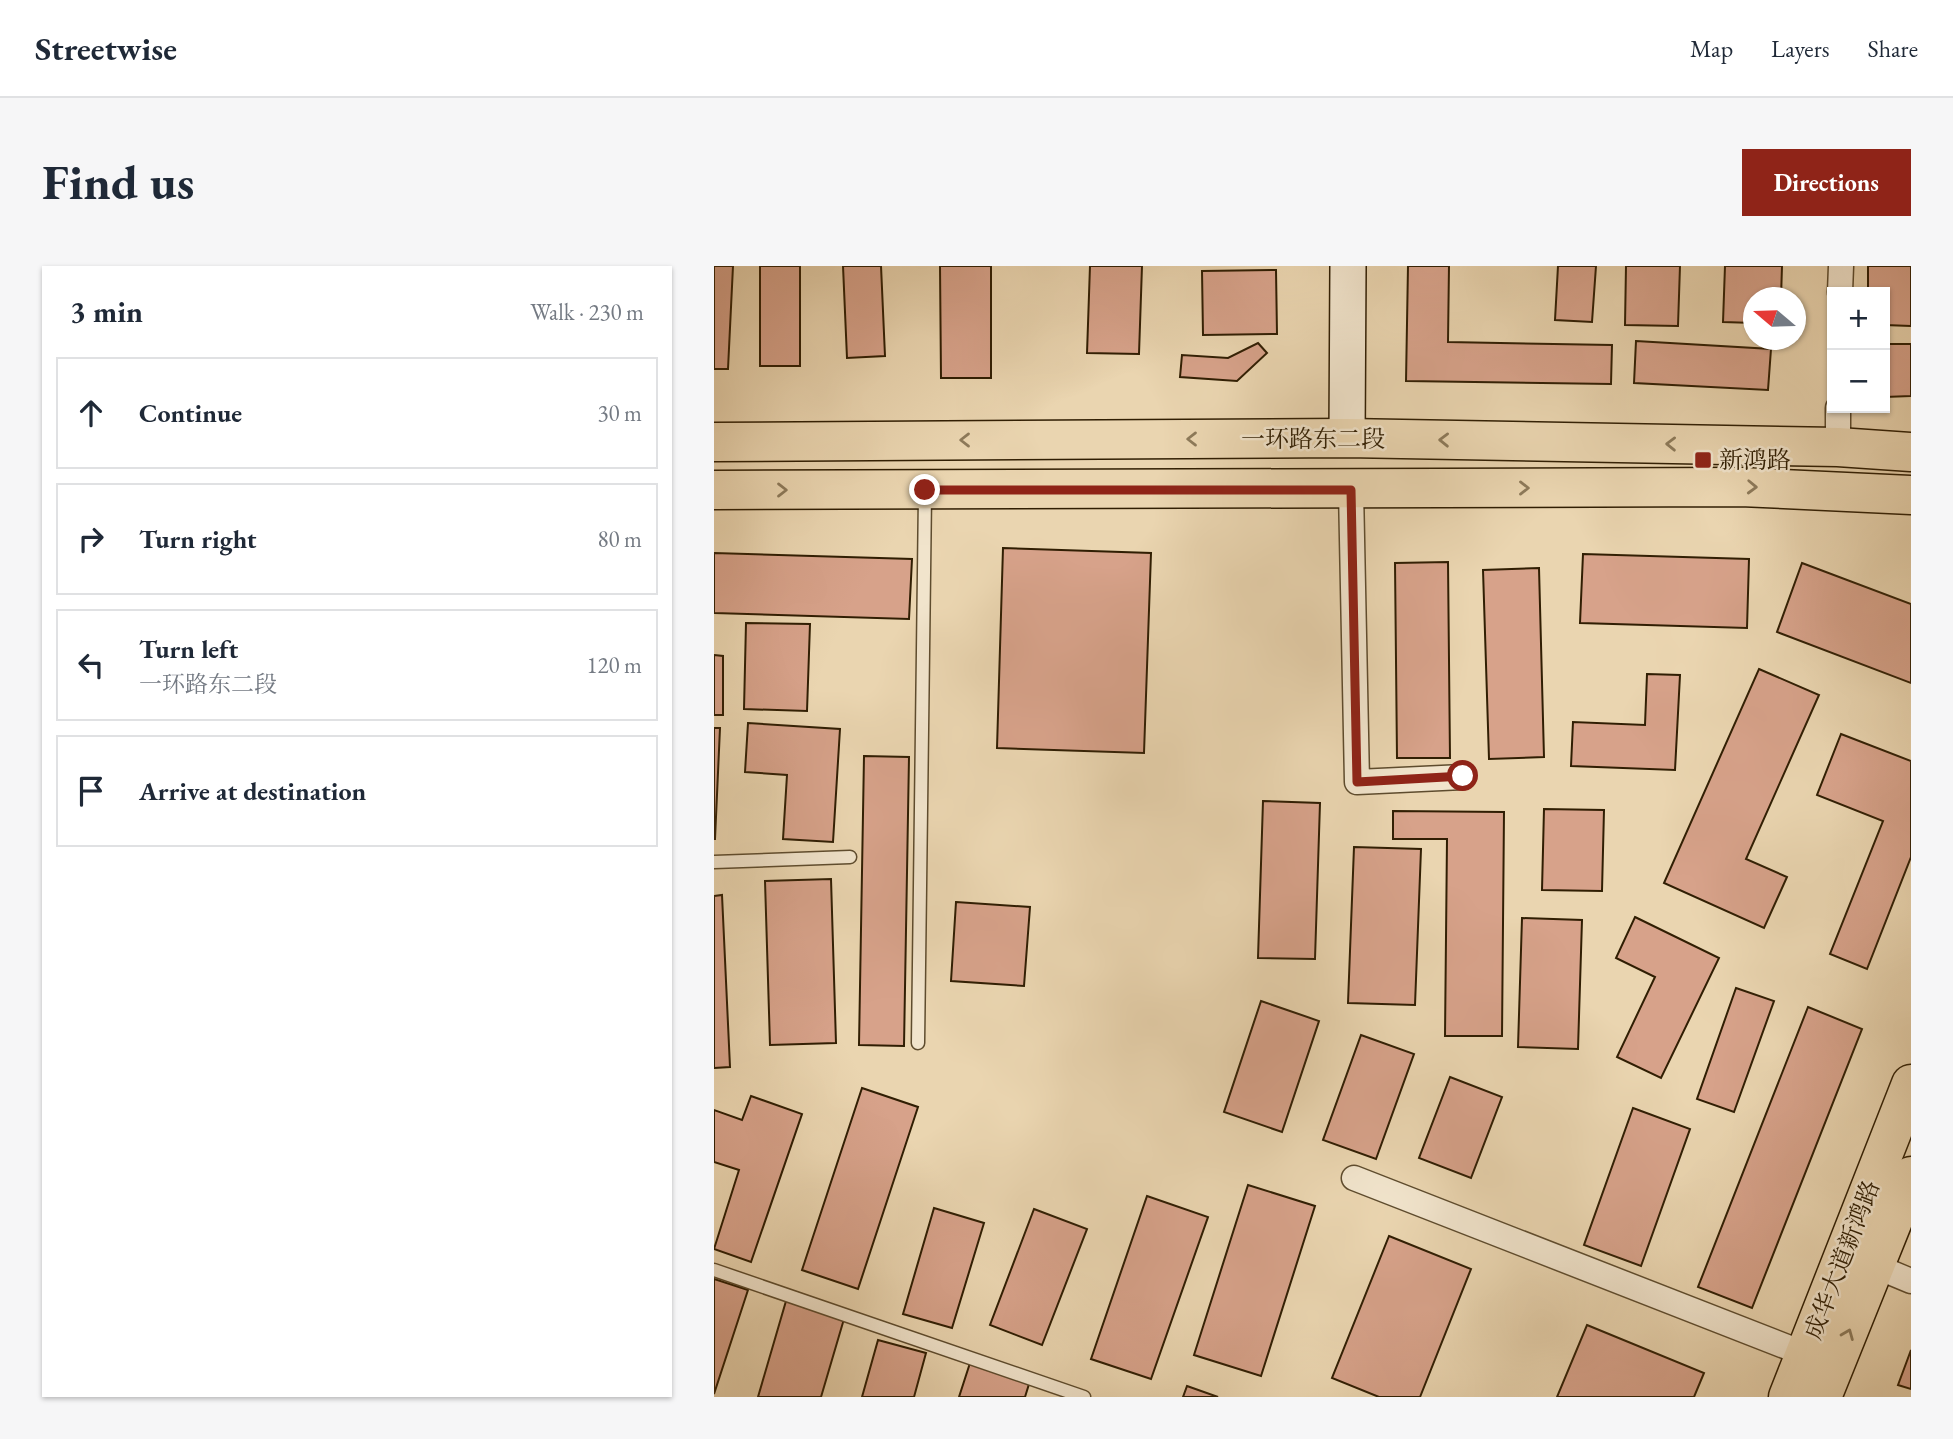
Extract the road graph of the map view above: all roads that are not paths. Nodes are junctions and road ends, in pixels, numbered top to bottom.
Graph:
1 (1348, 266) edge
2 (1840, 266) edge
3 (1840, 287) edge
4 (1838, 413) edge
5 (1347, 438) junction
6 (714, 442) edge
7 (1838, 447) junction
8 (1911, 452) edge
9 (714, 490) edge
10 (925, 490) junction
11 (1351, 490) junction
12 (1911, 495) edge
13 (1463, 776) dead end
14 (850, 857) dead end
15 (714, 862) edge
16 (918, 1043) dead end
17 (1911, 1084) edge
18 (1911, 1176) edge
19 (1354, 1178) dead end
20 (1875, 1266) junction
21 (714, 1270) edge
22 (1911, 1281) edge
23 (1805, 1354) junction
24 (1084, 1397) edge
25 (1788, 1397) edge
26 (1822, 1397) edge

1 - 5 street
2 - 3 street
4 - 7 street
5 -> 6 main road, 一环路东二段
7 -> 5 main road, 一环路东二段
7 - 8 main road, 一环路东二段
9 -> 10 main road, 一环路东二段
10 - 11 main road, 一环路东二段
10 - 16 lane
11 -> 12 main road, 一环路东二段
11 - 13 street
14 - 15 lane
17 - 23 main road, 成华大道新鸿路
18 - 20 main road, 成华大道新鸿路
19 - 23 street
20 - 22 street
26 -> 20 main road, 成华大道新鸿路
21 - 24 lane
23 - 25 main road, 成华大道新鸿路

